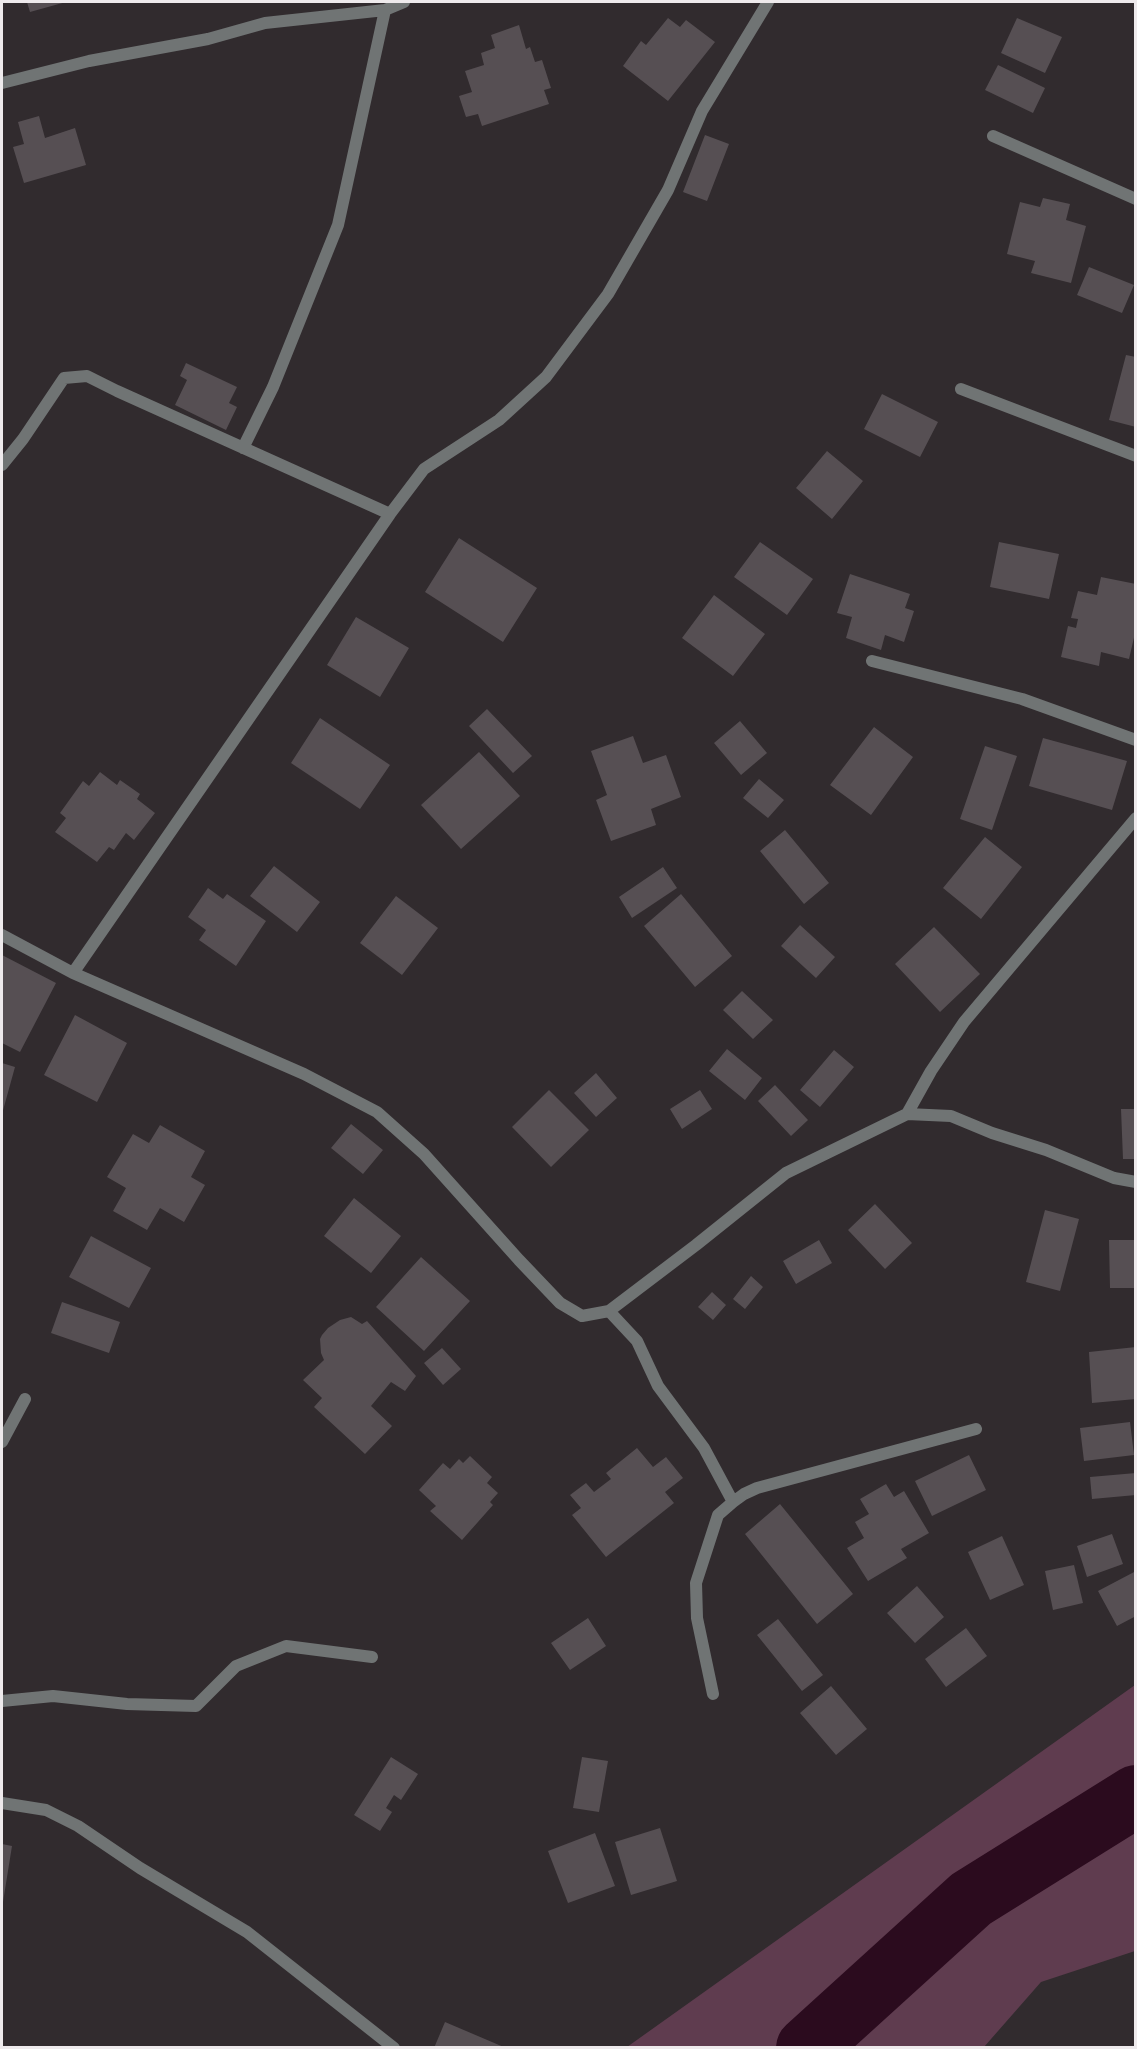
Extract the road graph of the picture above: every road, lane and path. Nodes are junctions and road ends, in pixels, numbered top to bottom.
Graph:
1 (404, 2) edge
2 (768, 2) edge
3 (385, 10) junction
4 (2, 83) edge
5 (993, 136) dead end
6 (1136, 199) edge
7 (961, 389) dead end
8 (243, 448) junction
9 (1136, 456) edge
10 (2, 465) edge
11 (390, 514) junction
12 (872, 661) dead end
13 (1136, 740) edge
14 (1136, 818) edge
15 (2, 935) edge
16 (73, 973) junction
17 (907, 1114) junction
18 (1136, 1182) edge
19 (609, 1311) junction
20 (25, 1399) dead end
21 (976, 1429) dead end
22 (2, 1442) edge
23 (733, 1502) junction
24 (372, 1657) dead end
25 (713, 1694) dead end
26 (2, 1701) edge
27 (2, 1803) edge
28 (394, 2048) edge

1 - 3 street
2 - 11 street
3 - 4 street
3 - 8 street
5 - 6 street
7 - 9 street
8 - 10 street
8 - 11 street
11 - 16 street
12 - 13 street
14 - 17 street
15 - 16 street
16 - 19 street
17 - 18 street
17 - 19 street
19 - 23 street
20 - 22 street
21 - 23 street
23 - 25 street
24 - 26 street
27 - 28 street

